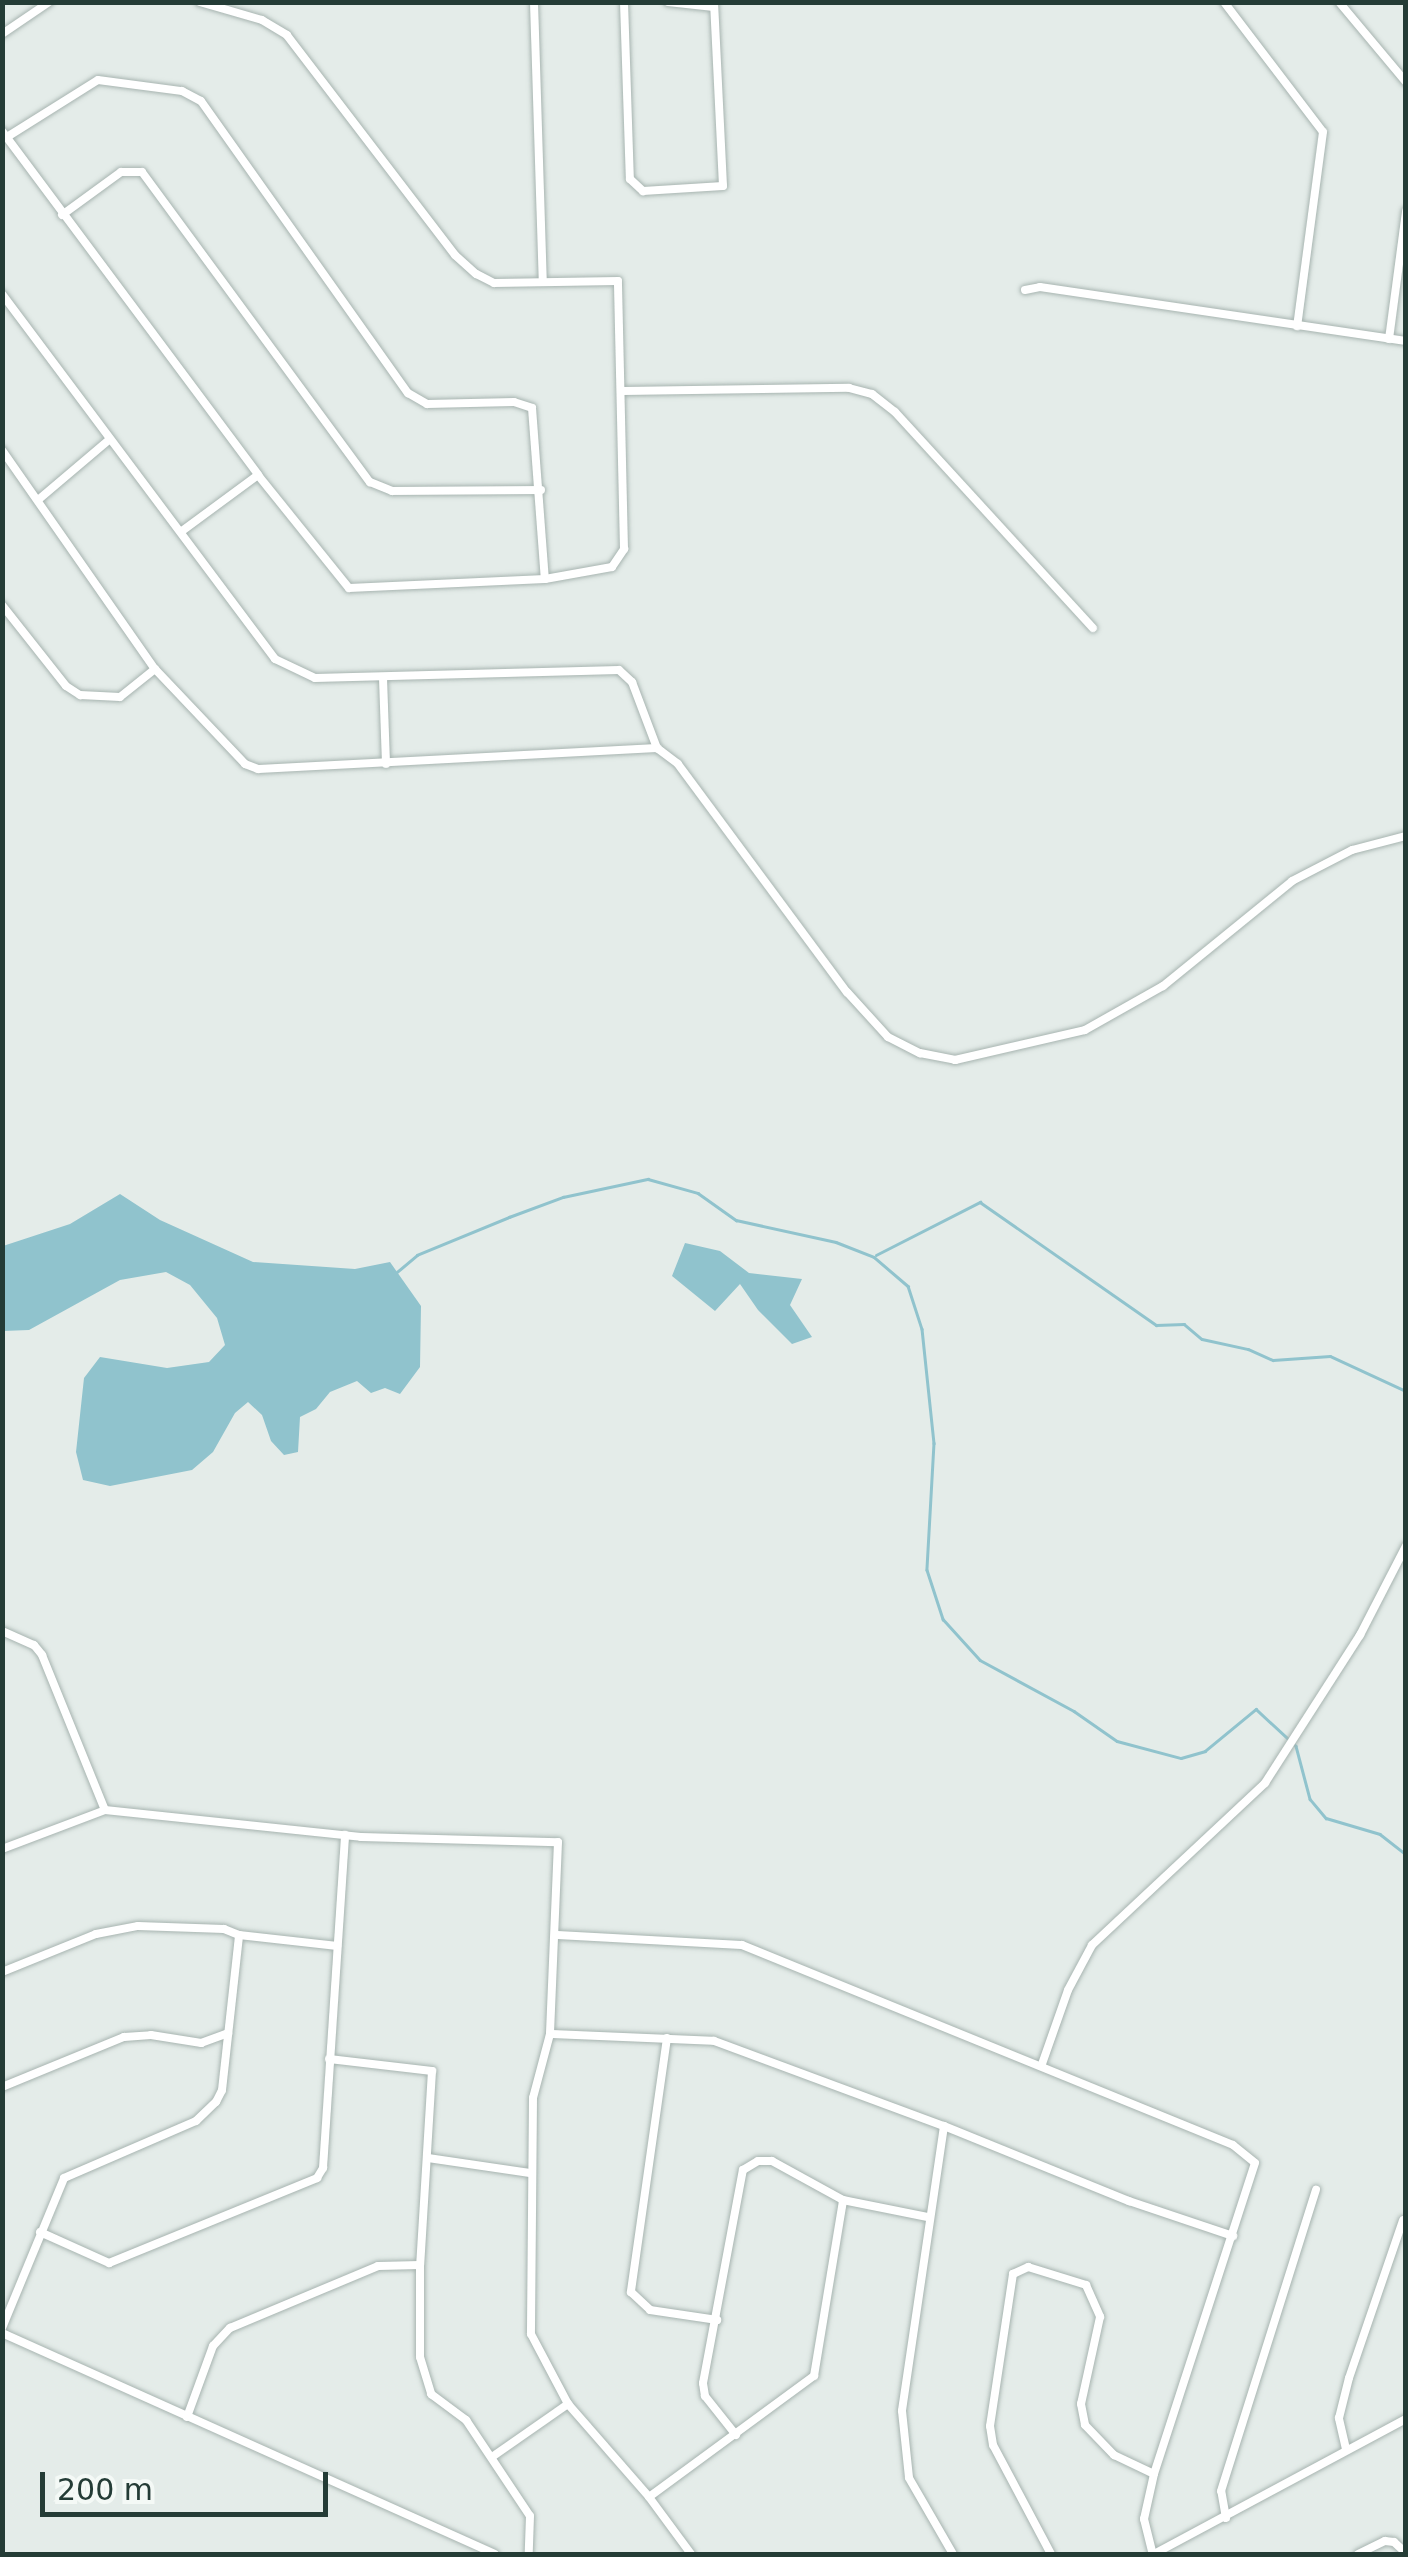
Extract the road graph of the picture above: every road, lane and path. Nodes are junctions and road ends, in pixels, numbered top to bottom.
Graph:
1 (50, 2) edge
2 (200, 2) edge
3 (534, 2) edge
4 (624, 2) edge
5 (668, 2) edge
6 (1224, 2) edge
7 (1339, 2) edge
8 (714, 4) edge
9 (2, 34) edge
10 (1406, 82) edge
11 (5, 134) edge
12 (1406, 212) edge
13 (62, 215) junction
14 (543, 282) junction
15 (1025, 290) dead end
16 (2, 294) edge
17 (1298, 326) junction
18 (1390, 339) junction
19 (1406, 341) edge
20 (623, 391) junction
21 (110, 439) junction
22 (2, 450) edge
23 (258, 475) junction
24 (541, 490) junction
25 (38, 500) junction
26 (182, 532) junction
27 (545, 579) junction
28 (2, 604) edge
29 (1094, 628) dead end
30 (155, 670) junction
31 (383, 678) junction
32 (657, 748) junction
33 (386, 764) junction
34 (1406, 836) edge
35 (1406, 1546) edge
36 (2, 1632) edge
37 (105, 1810) junction
38 (346, 1835) junction
39 (2, 1838) edge
40 (4, 1848) edge
41 (240, 1935) junction
42 (557, 1935) junction
43 (337, 1946) junction
44 (2, 1972) edge
45 (228, 2033) junction
46 (550, 2034) junction
47 (667, 2038) junction
48 (330, 2059) junction
49 (1042, 2064) junction
50 (2, 2087) edge
51 (944, 2126) junction
52 (428, 2158) junction
53 (530, 2173) junction
54 (1316, 2190) dead end
55 (843, 2200) junction
56 (927, 2218) junction
57 (1403, 2220) dead end
58 (40, 2232) junction
59 (1233, 2236) junction
60 (420, 2264) junction
61 (717, 2320) junction
62 (2, 2330) edge
63 (568, 2404) junction
64 (187, 2417) junction
65 (1406, 2418) edge
66 (736, 2436) junction
67 (1346, 2449) junction
68 (492, 2457) junction
69 (1154, 2474) junction
70 (649, 2497) junction
71 (1226, 2518) junction
72 (1406, 2553) edge
73 (495, 2554) edge
74 (530, 2554) edge
75 (691, 2554) edge
76 (952, 2554) edge
77 (1051, 2554) edge
78 (1154, 2554) edge
79 (1358, 2554) edge

1 - 9 street
2 - 14 street
3 - 14 street
4 - 8 street
5 - 8 street
6 - 17 street
7 - 10 street
11 - 13 street
11 - 24 street
12 - 18 street
13 - 23 street
13 - 24 street
14 - 20 street
15 - 17 street
16 - 21 street
17 - 18 street
18 - 19 street
20 - 27 street
20 - 29 street
21 - 25 street
21 - 26 street
22 - 25 street
23 - 26 street
23 - 27 street
24 - 27 street
25 - 30 street
26 - 31 street
28 - 30 street
30 - 33 street
31 - 32 street
31 - 33 street
32 - 33 street
32 - 34 street
35 - 49 street
36 - 37 street
37 - 38 street
37 - 40 street
38 - 42 street
38 - 43 street
39 - 40 street
41 - 43 street
41 - 44 street
41 - 45 street
42 - 46 street
42 - 49 street
43 - 48 street
45 - 50 street
45 - 58 street
46 - 47 street
46 - 53 street
47 - 51 street
47 - 61 street
48 - 52 street
48 - 58 street
49 - 59 street
51 - 56 street
51 - 59 street
52 - 53 street
52 - 60 street
53 - 63 street
54 - 71 street
55 - 56 street
55 - 61 street
55 - 66 street
56 - 76 street
57 - 67 street
58 - 62 street
59 - 69 street
60 - 64 street
60 - 68 street
61 - 66 street
62 - 64 street
63 - 68 street
63 - 70 street
64 - 73 street
65 - 67 street
66 - 70 street
67 - 71 street
68 - 74 street
69 - 77 street
69 - 78 street
70 - 75 street
71 - 78 street
72 - 79 street

